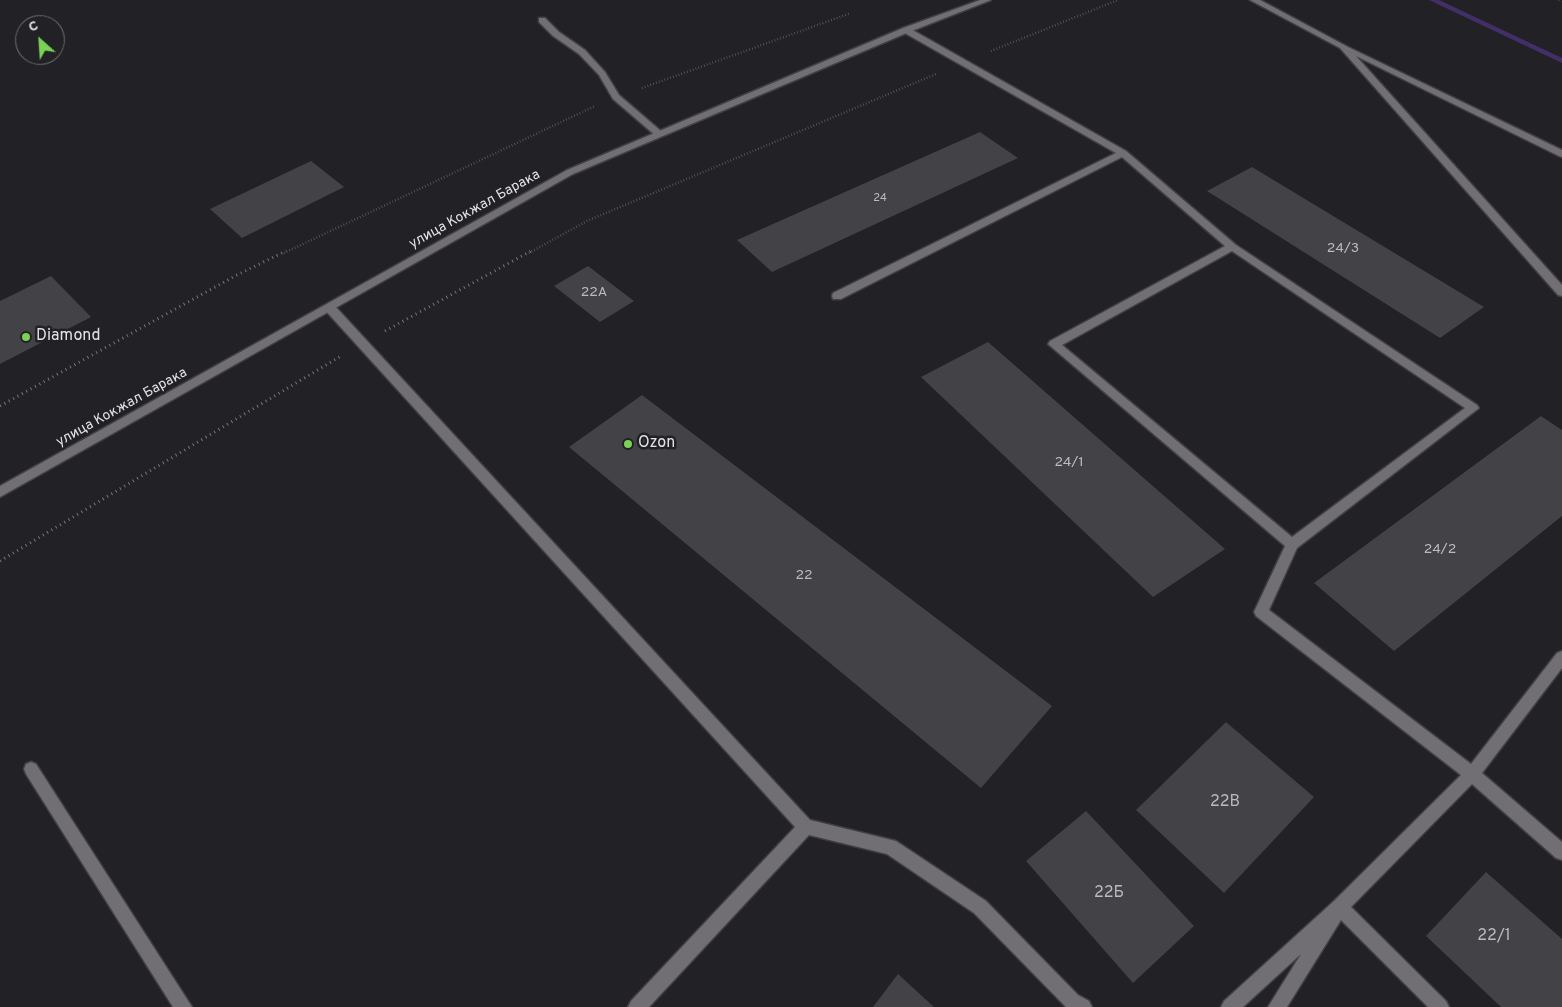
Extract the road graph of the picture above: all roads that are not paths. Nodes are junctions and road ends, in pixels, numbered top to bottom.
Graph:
1 (987, 0) edge
2 (1254, 0) edge
3 (542, 20) dead end
4 (906, 30) junction
5 (1343, 46) junction
6 (659, 134) junction
7 (1124, 153) junction
8 (1562, 154) edge
9 (1232, 247) junction
10 (1562, 292) edge
11 (837, 296) dead end
12 (329, 307) junction
13 (0, 492) edge
14 (1292, 544) junction
15 (1562, 657) edge
16 (31, 769) dead end
17 (1472, 774) junction
18 (806, 827) junction
19 (1562, 852) edge
20 (1340, 907) junction
21 (183, 1007) edge
22 (636, 1007) edge
23 (1083, 1007) edge
24 (1230, 1007) edge
25 (1277, 1007) edge
26 (1440, 1007) edge

1 - 4 street, улица Кокжал Барака
2 - 5 street
3 - 6 street
4 - 6 street, улица Кокжал Барака
4 - 7 street
5 - 8 street
5 - 10 street
6 - 12 street, улица Кокжал Барака
7 - 9 street
7 - 11 street
9 - 14 street
9 - 14 street
12 - 13 street, улица Кокжал Барака
12 - 18 street
14 - 17 street
15 - 17 street
16 - 21 street
17 - 19 street
17 - 20 street
18 - 22 street
18 - 23 street
20 - 24 street
20 - 25 street
20 - 26 street

